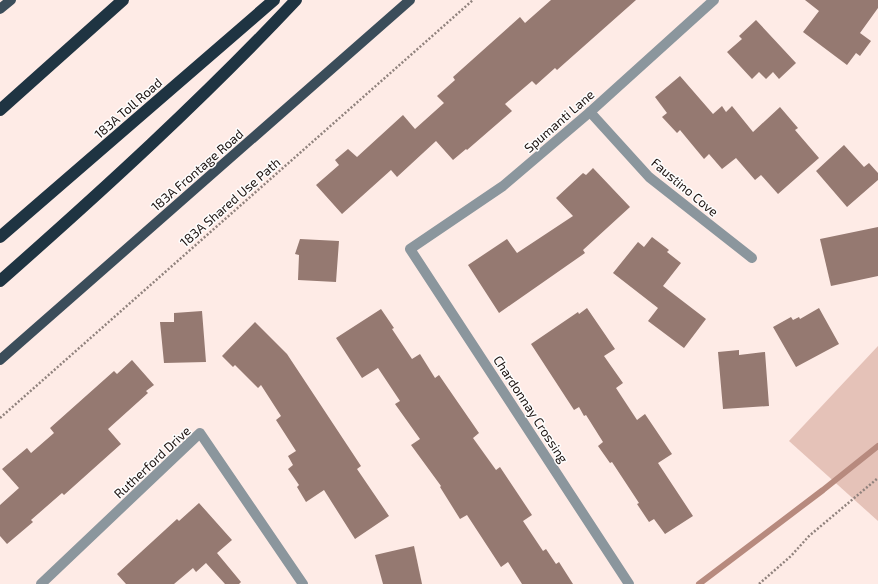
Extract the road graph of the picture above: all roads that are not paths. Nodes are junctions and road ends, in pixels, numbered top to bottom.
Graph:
1 (11, 0) edge
2 (124, 0) edge
3 (274, 0) edge
4 (296, 0) edge
5 (410, 0) edge
6 (714, 0) edge
7 (0, 9) edge
8 (0, 110) edge
9 (590, 112) junction
10 (0, 237) edge
11 (410, 249) joint
12 (752, 258) dead end
13 (0, 281) edge
14 (0, 360) edge
15 (41, 584) edge
16 (302, 584) edge
17 (629, 584) edge

1 - 7 main road
2 - 8 highway
3 - 10 highway, 183A Toll Road
4 - 13 highway
5 - 14 main road, 183A Frontage Road
6 - 9 street, Spumanti Lane
9 - 11 street, Spumanti Lane
9 - 12 street, Faustino Cove
11 - 17 street, Chardonnay Crossing
15 - 16 street, Rutherford Drive

